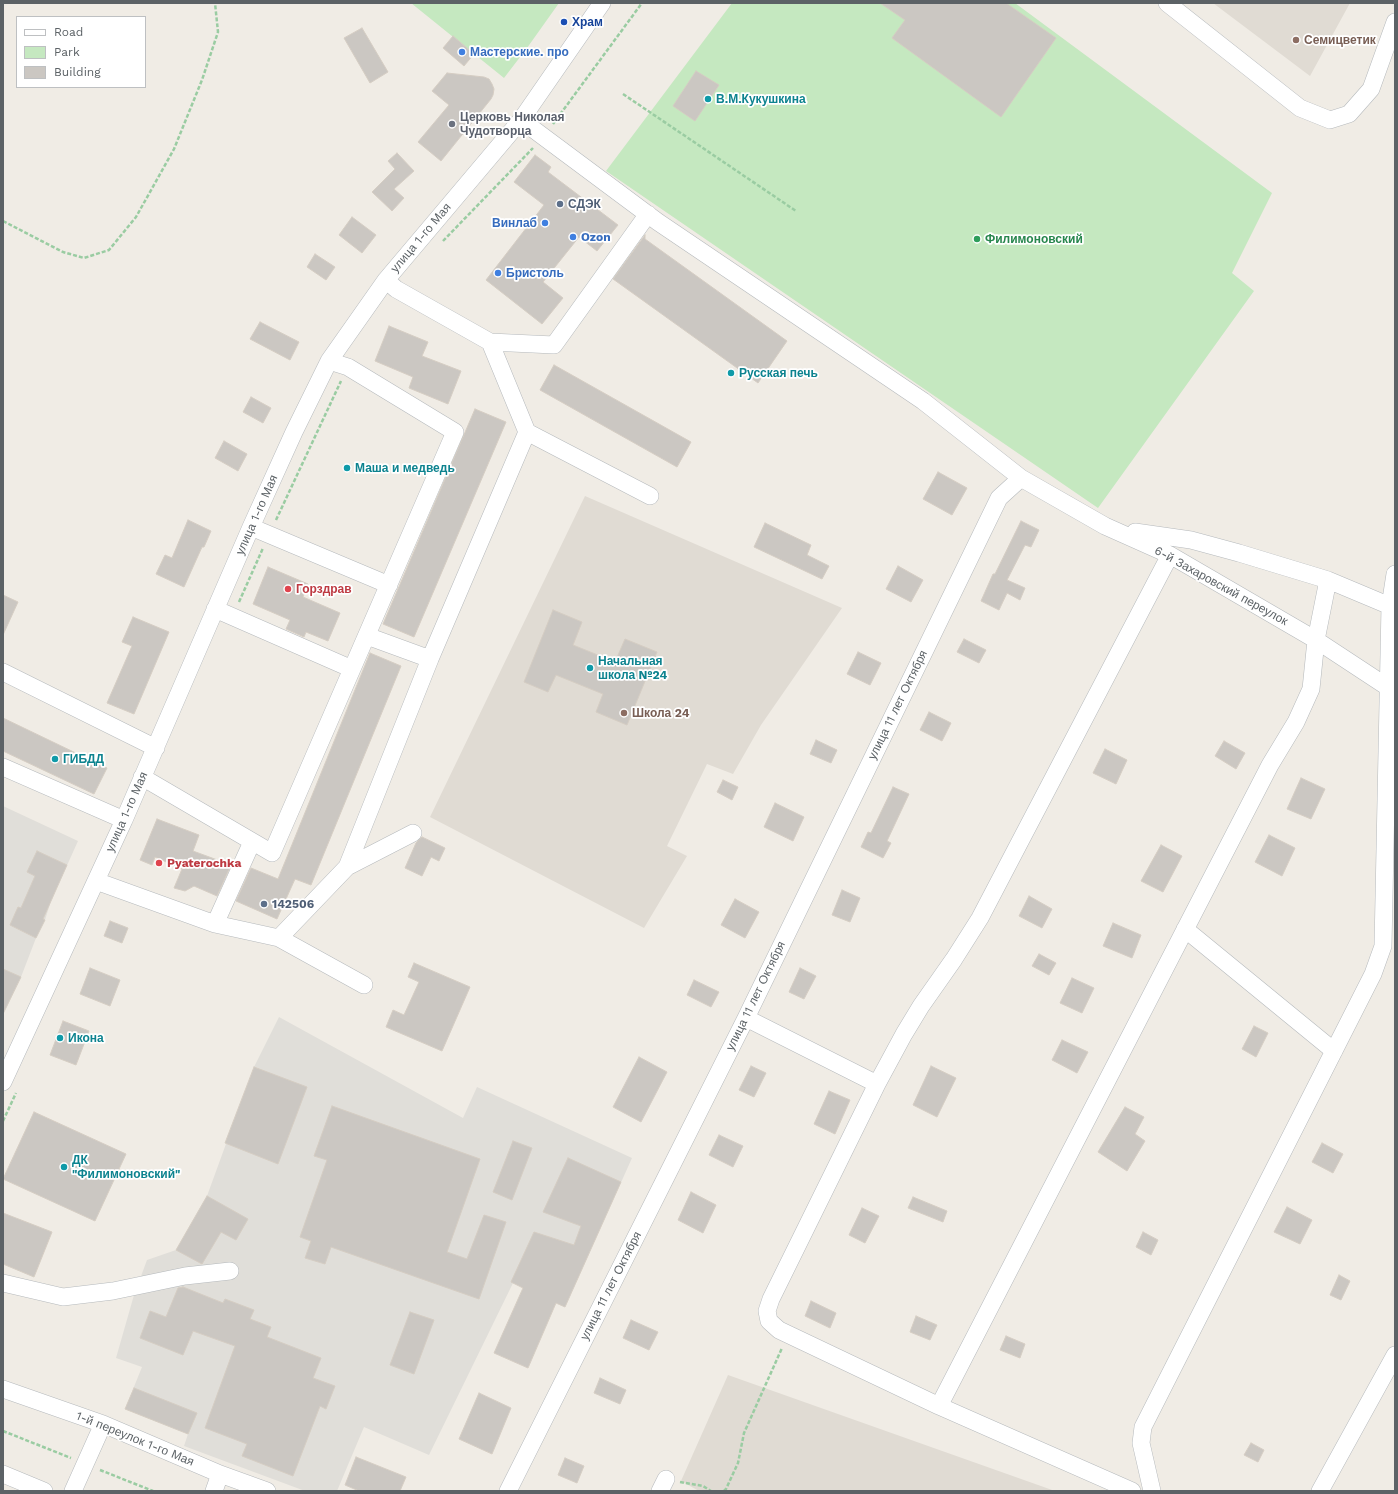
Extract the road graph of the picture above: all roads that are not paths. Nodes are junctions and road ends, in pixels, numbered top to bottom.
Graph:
1 (602, 3) edge
2 (1167, 3) edge
3 (1395, 22) edge
4 (521, 120) junction
5 (648, 214) junction
6 (386, 280) junction
7 (490, 342) junction
8 (329, 361) junction
9 (527, 432) junction
10 (1021, 478) junction
11 (650, 496) dead end
12 (1105, 526) junction
13 (251, 527) junction
14 (1170, 555) junction
15 (1395, 574) edge
16 (1328, 580) junction
17 (389, 585) junction
18 (1390, 606) junction
19 (215, 609) junction
20 (367, 636) junction
21 (1316, 640) junction
22 (430, 660) junction
23 (352, 669) junction
24 (3, 672) edge
25 (1392, 689) edge
26 (156, 748) junction
27 (3, 767) edge
28 (142, 777) junction
29 (124, 820) junction
30 (414, 833) dead end
31 (252, 842) junction
32 (347, 867) junction
33 (96, 881) junction
34 (215, 924) junction
35 (1185, 929) junction
36 (279, 938) junction
37 (364, 985) dead end
38 (746, 1018) junction
39 (1334, 1051) junction
40 (3, 1082) edge
41 (877, 1084) junction
42 (230, 1271) dead end
43 (3, 1283) edge
44 (1395, 1355) edge
45 (3, 1389) edge
46 (939, 1406) junction
47 (103, 1424) junction
48 (3, 1474) edge
49 (220, 1474) junction
50 (44, 1491) edge
51 (73, 1491) edge
52 (214, 1491) edge
53 (267, 1491) edge
54 (508, 1491) edge
55 (1132, 1491) edge
56 (1152, 1491) edge
57 (1320, 1491) edge

1 - 4 street, улица 1-го Мая
2 - 3 street
4 - 5 street, 6-й Захаровский переулок
4 - 6 street, улица 1-го Мая
5 - 7 street
5 - 10 street, 6-й Захаровский переулок
6 - 7 street
6 - 8 street, улица 1-го Мая
7 - 9 street
8 - 13 street, улица 1-го Мая
8 - 17 street
9 - 11 street
9 - 22 street
10 - 12 street, 6-й Захаровский переулок
10 - 38 street, улица 11 лет Октября
12 - 14 street, 6-й Захаровский переулок
12 - 16 street
13 - 17 street
13 - 19 street, улица 1-го Мая
14 - 21 street, 6-й Захаровский переулок
14 - 41 street
15 - 18 street
16 - 18 street
16 - 21 street
17 - 20 street
18 - 25 street
19 - 23 street
19 - 26 street, улица 1-го Мая
20 - 22 street
20 - 23 street
21 - 25 street, 6-й Захаровский переулок
21 - 35 street
22 - 32 street
23 - 31 street
24 - 26 street
25 - 39 street
26 - 28 street, улица 1-го Мая
27 - 29 street
28 - 29 street, улица 1-го Мая
28 - 31 street
29 - 33 street, улица 1-го Мая
30 - 32 street
31 - 34 street
32 - 36 street
33 - 34 street
33 - 40 street, улица 1-го Мая
34 - 36 street
35 - 39 street
35 - 46 street
36 - 37 street
38 - 41 street
38 - 54 street, улица 11 лет Октября
39 - 56 street
41 - 46 street
42 - 43 street
44 - 57 street
45 - 47 street, 1-й переулок 1-го Мая
46 - 55 street
47 - 49 street, 1-й переулок 1-го Мая
47 - 51 street
48 - 50 street
49 - 52 street
49 - 53 street, 1-й переулок 1-го Мая

